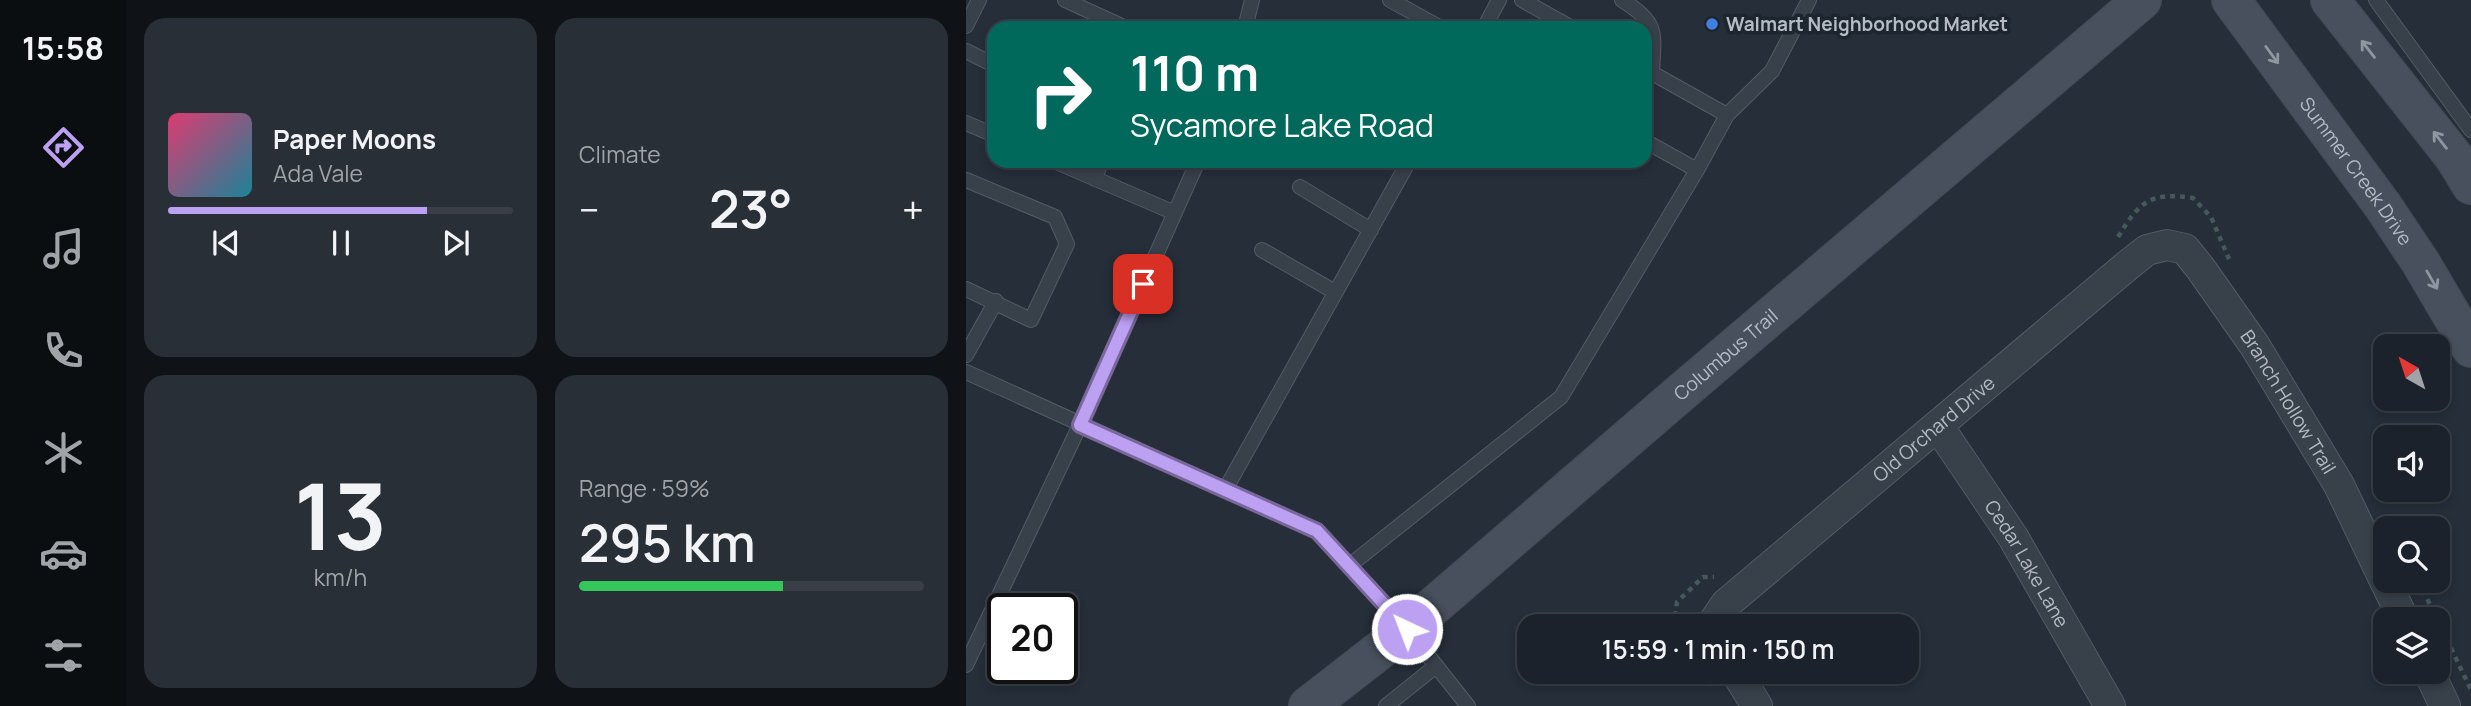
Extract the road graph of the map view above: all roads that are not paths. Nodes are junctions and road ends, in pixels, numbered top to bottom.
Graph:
1 (979, 0) edge
2 (1065, 0) edge
3 (1390, 0) edge
4 (1499, 0) edge
5 (1522, 0) edge
6 (1622, 0) edge
7 (1809, 0) edge
8 (2142, 0) edge
9 (2231, 0) edge
10 (2330, 0) edge
11 (2376, 0) edge
12 (1246, 2) edge
13 (1111, 21) edge
14 (1245, 21) edge
15 (1428, 21) edge
16 (1487, 21) edge
17 (1560, 21) edge
18 (1648, 21) edge
19 (966, 26) edge
20 (966, 51) edge
21 (987, 62) edge
22 (1652, 72) edge
23 (1727, 114) junction
24 (966, 123) edge
25 (2471, 130) edge
26 (987, 132) edge
27 (1652, 145) edge
28 (1070, 168) edge
29 (1099, 168) edge
30 (1195, 168) edge
31 (1405, 168) edge
32 (1697, 170) junction
33 (1095, 179) junction
34 (966, 180) edge
35 (2471, 185) edge
36 (1300, 187) dead end
37 (1175, 213) junction
38 (1371, 230) junction
39 (2167, 245) joint
40 (1262, 250) dead end
41 (966, 289) edge
42 (1335, 292) junction
43 (996, 301) junction
44 (2471, 348) edge
45 (966, 355) edge
46 (966, 372) edge
47 (1080, 425) junction
48 (1938, 426) junction
49 (1225, 490) junction
50 (2373, 556) edge
51 (1349, 566) junction
52 (1719, 614) edge
53 (1407, 629) junction
54 (968, 656) edge
55 (1436, 666) junction
56 (1743, 684) edge
57 (2435, 684) edge
58 (1308, 706) edge
59 (1386, 706) edge
60 (1468, 706) edge
61 (1757, 706) edge
62 (2110, 706) edge
63 (2445, 706) edge

1 - 19 lane
2 - 13 lane
3 - 15 lane
4 - 16 lane
5 - 17 lane
6 - 18 lane
7 - 23 lane
8 - 53 street, Columbus Trail
9 -> 44 street, Summer Creek Drive
35 -> 10 street
11 - 25 lane
12 - 14 lane
20 - 21 lane
22 - 23 lane
23 - 32 lane
24 - 26 lane
27 - 32 lane
28 - 33 lane
29 - 33 lane
30 - 37 lane
31 - 38 lane
32 - 51 lane
33 - 37 lane
34 - 43 lane
36 - 38 lane
37 - 47 lane
38 - 42 lane
39 - 48 street, Old Orchard Drive
39 - 50 street, Branch Hollow Trail
40 - 42 lane
41 - 43 lane
42 - 49 lane
43 - 45 lane
46 - 47 lane
47 - 49 lane
47 - 54 lane
48 - 52 street, Old Orchard Drive
48 - 62 street, Cedar Lake Lane
49 - 51 lane
51 - 53 lane
53 - 55 lane
53 - 58 street, Columbus Trail
55 - 59 lane
55 - 60 lane
56 - 61 street
57 - 63 street

